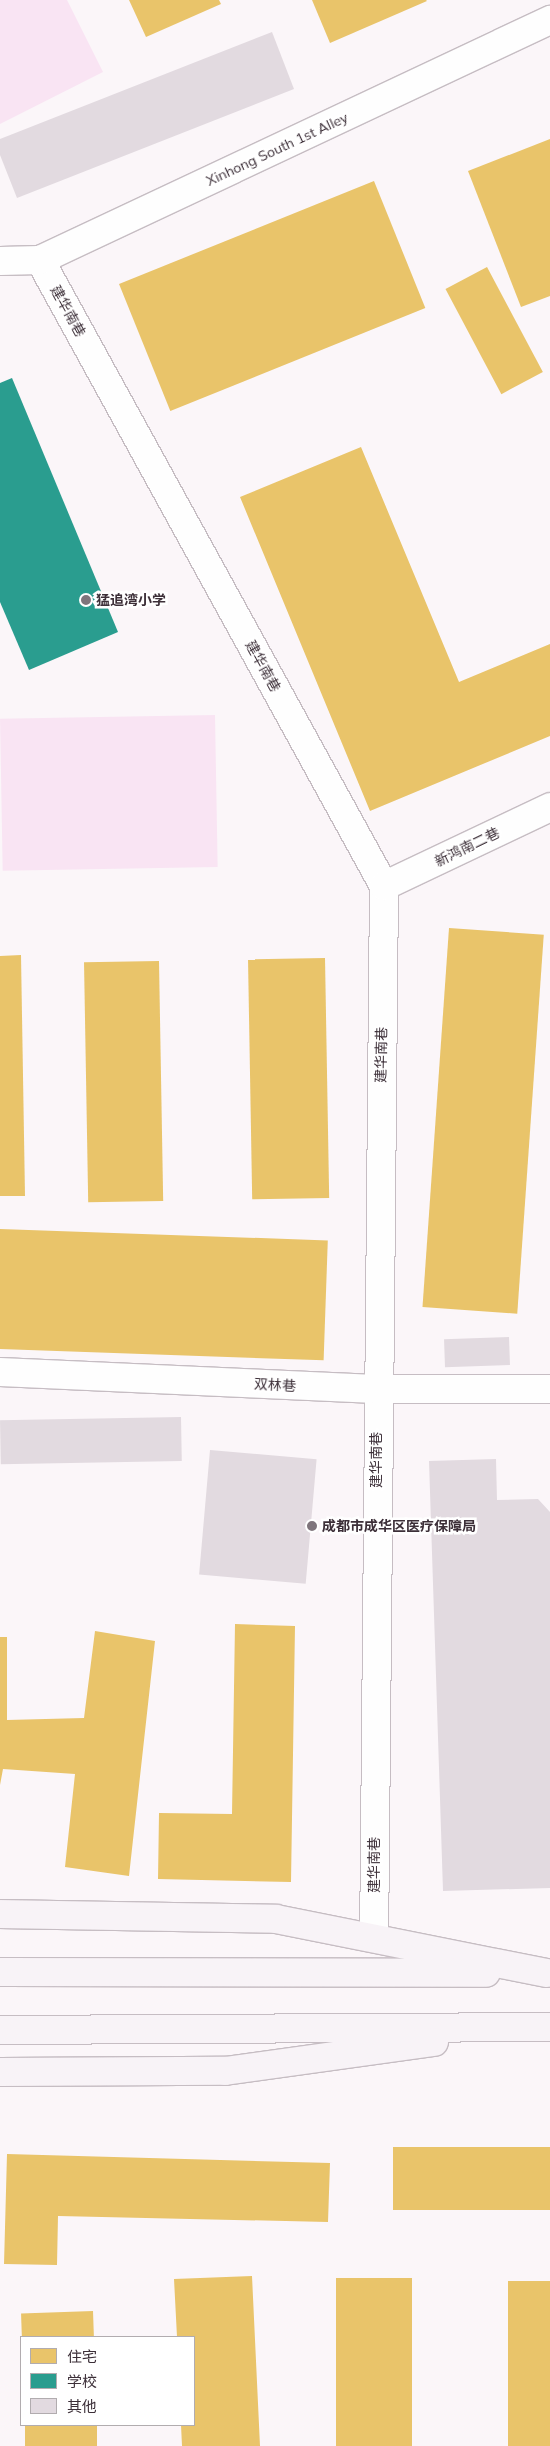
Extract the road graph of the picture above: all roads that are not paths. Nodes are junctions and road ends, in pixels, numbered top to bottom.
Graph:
1 (550, 20) edge
2 (40, 260) junction
3 (0, 261) edge
4 (550, 807) edge
5 (384, 886) junction
6 (0, 1372) edge
7 (376, 1389) junction
8 (550, 1389) edge
9 (0, 1914) edge
10 (374, 1938) junction
11 (0, 1972) edge
12 (548, 1973) edge
13 (547, 2027) edge
14 (0, 2030) edge
15 (0, 2072) edge

1 - 2 street, Xinhong South 1st Alley
2 - 3 street, Xinhong South 1st Alley
2 - 5 street, 建华南巷
4 - 5 street, 新鸿南二巷
5 - 7 street, 建华南巷
6 - 7 street, 双林巷
7 - 8 street, 双林巷
7 - 10 street, 建华南巷
9 - 10 main road
10 - 12 main road
11 - 12 main road
13 - 14 main road
13 - 15 main road

